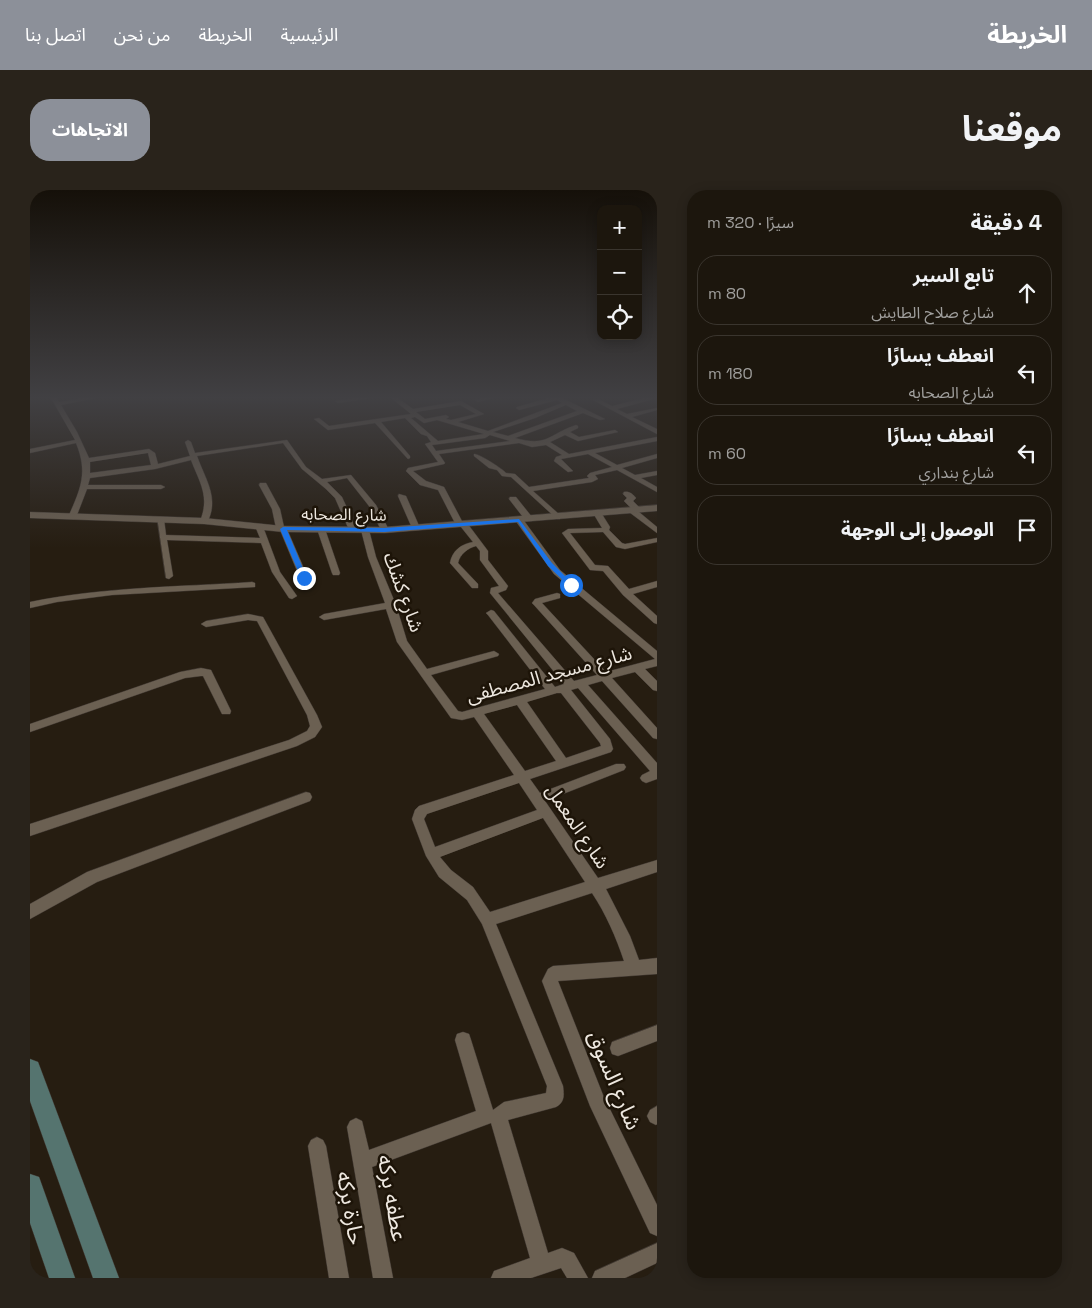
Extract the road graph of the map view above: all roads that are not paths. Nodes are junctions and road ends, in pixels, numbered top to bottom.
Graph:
1 (50, 447) edge
2 (80, 447) edge
3 (190, 447) edge
4 (250, 447) edge
5 (289, 447) edge
6 (399, 447) edge
7 (430, 447) edge
8 (484, 447) edge
9 (524, 447) edge
10 (551, 447) edge
11 (616, 447) edge
12 (30, 451) edge
13 (589, 452) junction
14 (435, 453) junction
15 (489, 453) dead end
16 (476, 455) dead end
17 (194, 456) junction
18 (568, 456) junction
19 (657, 456) edge
20 (408, 457) dead end
21 (85, 461) junction
22 (155, 467) junction
23 (617, 468) junction
24 (570, 471) dead end
25 (657, 473) edge
26 (86, 476) junction
27 (635, 477) junction
28 (321, 481) junction
29 (263, 485) dead end
30 (161, 486) dead end
31 (84, 487) junction
32 (529, 489) junction
33 (657, 490) edge
34 (627, 494) dead end
35 (402, 496) dead end
36 (513, 499) dead end
37 (657, 508) edge
38 (635, 510) junction
39 (597, 513) junction
40 (30, 515) edge
41 (73, 516) junction
42 (557, 517) junction
43 (160, 519) junction
44 (524, 520) junction
45 (204, 521) junction
46 (462, 525) junction
47 (259, 526) junction
48 (282, 528) junction
49 (416, 528) junction
50 (321, 529) junction
51 (353, 530) junction
52 (365, 530) junction
53 (384, 530) junction
54 (605, 530) junction
55 (657, 531) edge
56 (163, 537) junction
57 (657, 540) edge
58 (264, 541) junction
59 (478, 543) junction
60 (336, 574) dead end
61 (169, 576) dead end
62 (304, 578) dead end
63 (657, 584) edge
64 (252, 585) dead end
65 (475, 586) dead end
66 (626, 592) junction
67 (292, 596) dead end
68 (557, 596) dead end
69 (30, 605) edge
70 (391, 605) junction
71 (491, 613) dead end
72 (324, 617) dead end
73 (657, 620) edge
74 (206, 624) dead end
75 (494, 654) dead end
76 (657, 656) edge
77 (657, 662) edge
78 (638, 668) junction
79 (425, 673) junction
80 (604, 677) junction
81 (657, 687) edge
82 (568, 688) junction
83 (520, 701) junction
84 (226, 711) dead end
85 (476, 712) junction
86 (452, 713) joint
87 (30, 728) edge
88 (657, 734) edge
89 (564, 764) junction
90 (620, 767) dead end
91 (653, 774) edge
92 (522, 778) junction
93 (306, 797) dead end
94 (537, 799) junction
95 (546, 812) junction
96 (30, 830) edge
97 (432, 854) junction
98 (657, 866) edge
99 (595, 886) junction
100 (30, 912) edge
101 (487, 920) junction
102 (657, 966) edge
103 (634, 969) junction
104 (657, 1034) edge
105 (464, 1040) dead end
106 (618, 1048) dead end
107 (30, 1070) edge
108 (356, 1127) dead end
109 (316, 1146) dead end
110 (362, 1162) junction
111 (30, 1186) edge
112 (657, 1226) edge
113 (657, 1253) edge
114 (542, 1264) junction
115 (62, 1278) edge
116 (106, 1278) edge
117 (339, 1278) edge
118 (383, 1278) edge
119 (501, 1278) edge
120 (578, 1278) edge
121 (602, 1278) edge

1 - 12 street
2 - 21 street
3 - 17 street
4 - 17 street
5 - 28 street
6 - 20 street
7 - 14 street
8 - 14 street
9 - 15 street
10 - 18 street
11 - 13 street
13 - 18 street
13 - 23 street
14 - 46 street
16 - 32 street
17 - 22 street
17 - 45 street
18 - 24 street
19 - 23 street
21 - 22 street
21 - 26 street
22 - 26 street
23 - 27 street
23 - 32 street
25 - 27 street
26 - 31 street
27 - 33 street
28 - 51 street
28 - 53 street
29 - 48 street
30 - 31 street
31 - 41 street
32 - 42 street
34 - 38 street
35 - 49 street
36 - 44 street
37 - 38 street, شارع الصحابه
38 - 39 street, شارع الصحابه
38 - 55 street
39 - 42 street, شارع الصحابه
39 - 54 street
40 - 41 street, شارع الصحابه
41 - 43 street, شارع الصحابه
42 - 44 street, شارع الصحابه
43 - 45 street, شارع الصحابه
43 - 56 street
44 - 46 street, شارع الصحابه
44 - 76 street
45 - 47 street, شارع الصحابه
46 - 49 street, شارع الصحابه
46 - 59 street
47 - 48 street, شارع الصحابه
47 - 58 street
48 - 50 street, شارع الصحابه
48 - 62 street
49 - 53 street, شارع الصحابه
50 - 51 street, شارع الصحابه
50 - 60 street
51 - 52 street, شارع الصحابه
52 - 53 street, شارع الصحابه
52 - 70 street, شارع كشك
54 - 57 street
54 - 66 street
56 - 58 street
56 - 61 street
58 - 67 street
59 - 65 street
59 - 82 street
63 - 66 street
64 - 69 street
66 - 73 street
68 - 80 street
70 - 72 street
70 - 79 street, شارع كشك
71 - 82 street
74 - 96 street
75 - 79 street
77 - 78 street, شارع مسجد المصطفى
78 - 80 street, شارع مسجد المصطفى
78 - 81 street
79 - 86 street, شارع كشك
80 - 82 street, شارع مسجد المصطفى
80 - 88 street
82 - 83 street, شارع مسجد المصطفى
82 - 89 street
82 - 91 street
83 - 85 street, شارع مسجد المصطفى
83 - 89 street
84 - 87 street
85 - 86 street, شارع مسجد المصطفى
85 - 92 street, شارع المعمل
89 - 92 street
90 - 94 street
92 - 94 street, شارع المعمل
92 - 97 street
93 - 100 street
94 - 95 street, شارع المعمل
95 - 97 street
95 - 99 street, شارع المعمل
97 - 101 street
98 - 99 street
99 - 101 street
99 - 103 street, شارع المعمل
101 - 114 street
102 - 103 street
103 - 112 street, شارع السوق
104 - 106 street
105 - 110 street
107 - 116 main road
108 - 110 street, عطفه بركه
109 - 117 street, حارة بركه
110 - 118 street, عطفه بركه
111 - 115 main road
113 - 121 street
114 - 119 street
114 - 120 street

